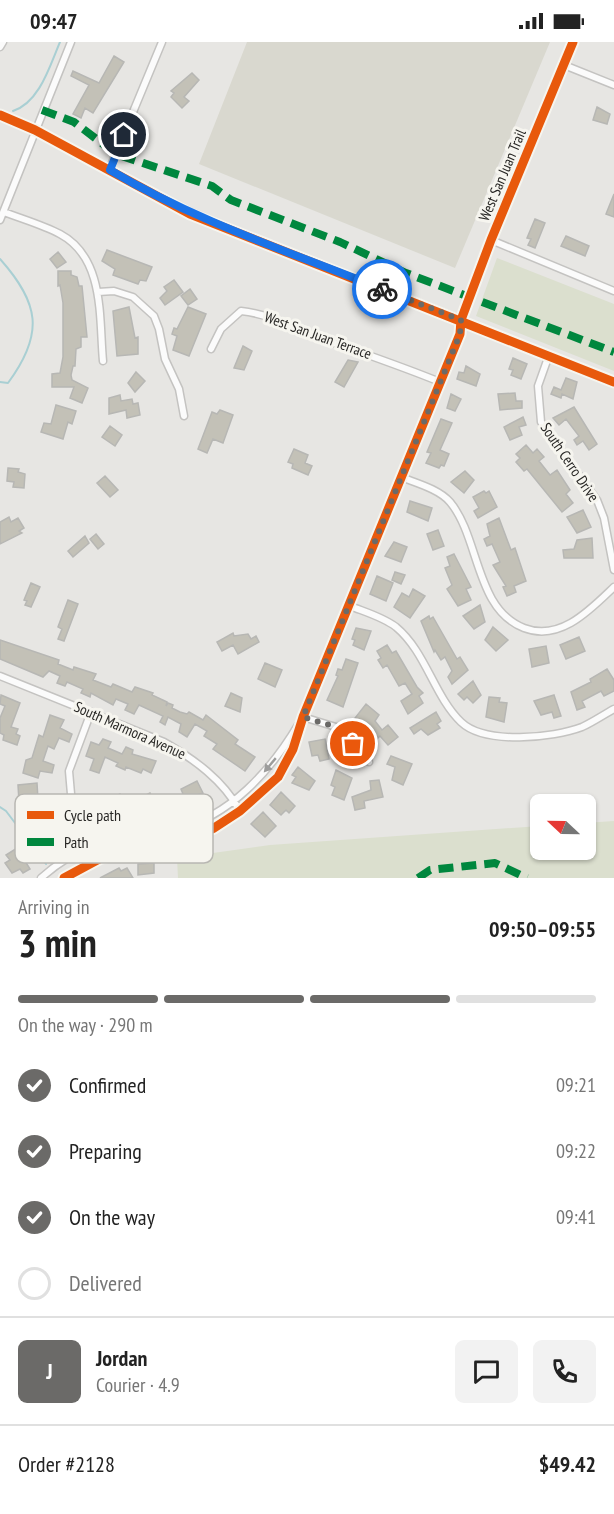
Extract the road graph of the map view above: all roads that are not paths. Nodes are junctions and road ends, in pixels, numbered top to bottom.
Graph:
1 (3, 42) edge
2 (71, 42) edge
3 (162, 42) edge
4 (573, 42) edge
5 (0, 47) edge
6 (564, 65) junction
7 (614, 86) edge
8 (0, 116) edge
9 (35, 130) junction
10 (110, 170) junction
11 (4, 212) junction
12 (0, 220) edge
13 (491, 240) junction
14 (614, 291) edge
15 (98, 292) junction
16 (461, 320) junction
17 (211, 349) dead end
18 (549, 355) junction
19 (103, 361) dead end
20 (614, 381) edge
21 (440, 382) junction
22 (184, 416) dead end
23 (401, 477) junction
24 (614, 570) edge
25 (614, 587) edge
26 (350, 606) junction
27 (0, 676) edge
28 (614, 709) edge
29 (92, 712) junction
30 (303, 717) junction
31 (369, 762) dead end
32 (71, 794) edge
33 (234, 800) junction
34 (240, 811) junction
35 (213, 814) edge
36 (213, 828) edge
37 (59, 863) edge
38 (92, 863) edge
39 (41, 878) edge
40 (64, 878) edge

1 - 5 street
2 - 9 street
3 - 10 street
4 - 6 street, West San Juan Trail
6 - 7 street
6 - 13 street, West San Juan Trail
8 - 9 street
9 - 10 street
9 - 11 street
10 - 16 street
11 - 12 street
11 - 15 street
13 - 14 street
13 - 16 street, West San Juan Trail
15 - 19 street
15 - 22 street
16 - 18 street
16 - 21 street
17 - 21 street, West San Juan Terrace
18 - 20 street
18 - 24 street, South Cerro Drive
21 - 23 street
23 - 25 street
23 - 26 street
26 - 28 street
26 - 30 street
27 - 29 street, South Marmora Avenue
29 - 32 street
29 - 33 street, South Marmora Avenue
30 - 31 street
30 -> 33 street
30 - 34 street
33 - 34 street, South Marmora Avenue
33 - 35 street
34 - 36 street
37 - 39 street
38 - 40 street

